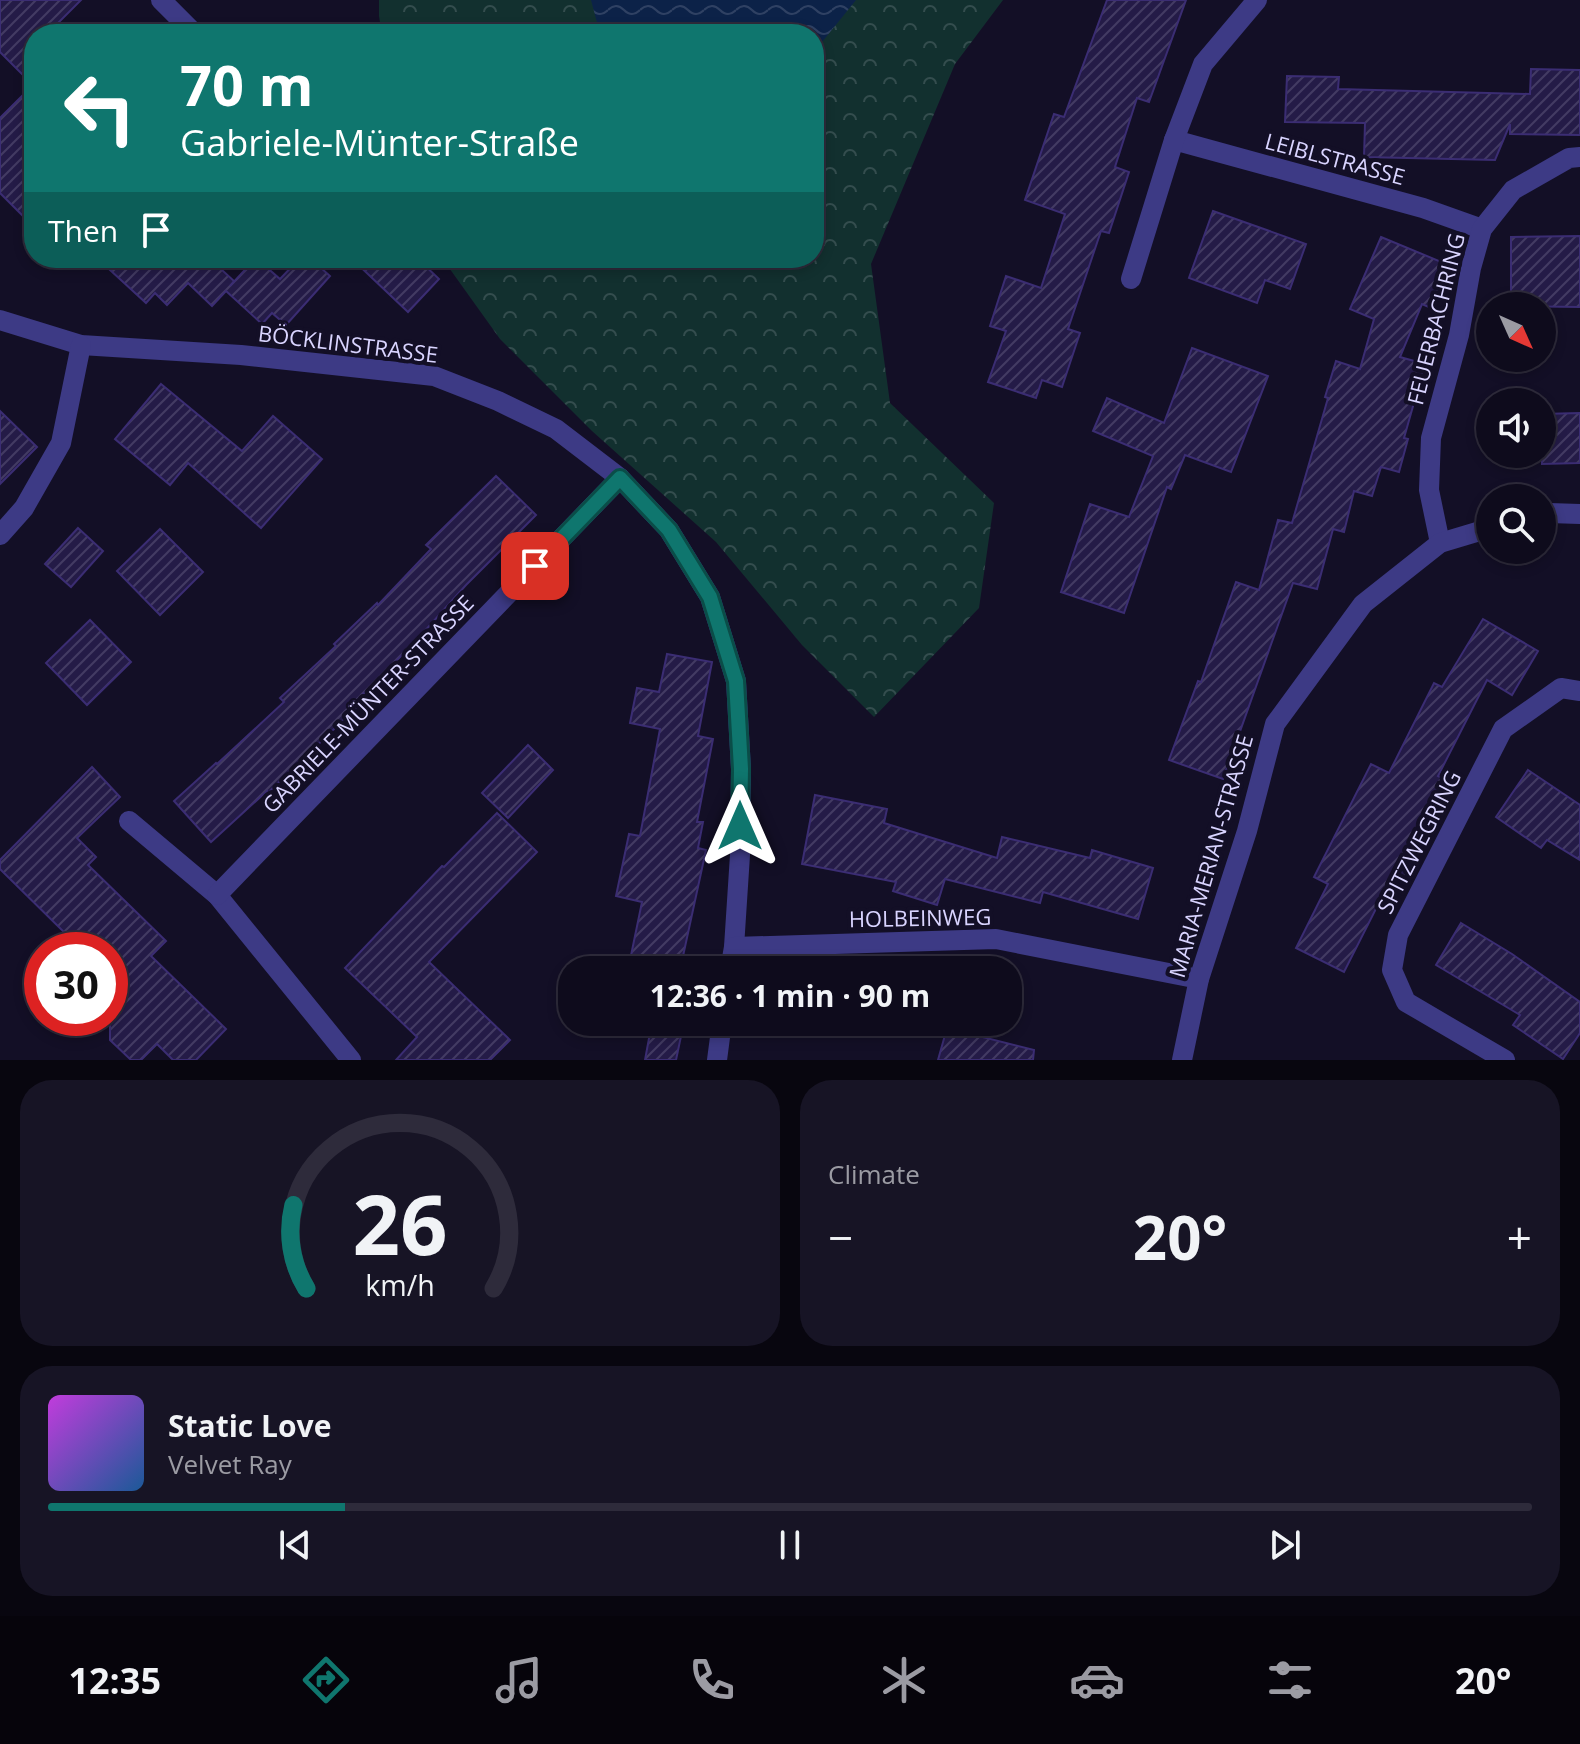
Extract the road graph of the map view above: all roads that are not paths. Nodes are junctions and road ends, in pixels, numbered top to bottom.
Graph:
1 (161, 0) edge
2 (1257, 0) edge
3 (185, 24) edge
4 (1174, 140) junction
5 (1580, 157) edge
6 (1482, 229) junction
7 (1131, 279) dead end
8 (0, 320) edge
9 (81, 345) junction
10 (620, 478) junction
11 (1556, 513) edge
12 (1580, 514) edge
13 (1476, 532) edge
14 (0, 535) edge
15 (1440, 543) junction
16 (1580, 691) edge
17 (129, 821) dead end
18 (217, 895) junction
19 (734, 947) junction
20 (732, 956) edge
21 (1199, 979) junction
22 (720, 1036) edge
23 (351, 1060) edge
24 (717, 1060) edge
25 (1182, 1060) edge
26 (1505, 1060) edge

1 - 3 street
2 - 4 street
4 - 6 street, LEIBLSTRASSE
4 - 7 street
5 - 6 street, FEUERBACHRING
6 - 15 street, FEUERBACHRING
8 - 9 street, BÖCKLINSTRASSE
9 - 10 street, BÖCKLINSTRASSE
9 - 14 street
10 - 18 street, GABRIELE-MÜNTER-STRASSE
10 - 19 street, BÖCKLINSTRASSE
11 - 12 street
13 - 15 street, MARIA-MERIAN-STRASSE
15 - 21 street, MARIA-MERIAN-STRASSE
16 - 26 street, SPITZWEGRING
17 - 18 street
18 - 23 street
19 - 20 street, BÖCKLINSTRASSE
19 - 21 street, HOLBEINWEG
21 - 25 street, MARIA-MERIAN-STRASSE
22 - 24 street

